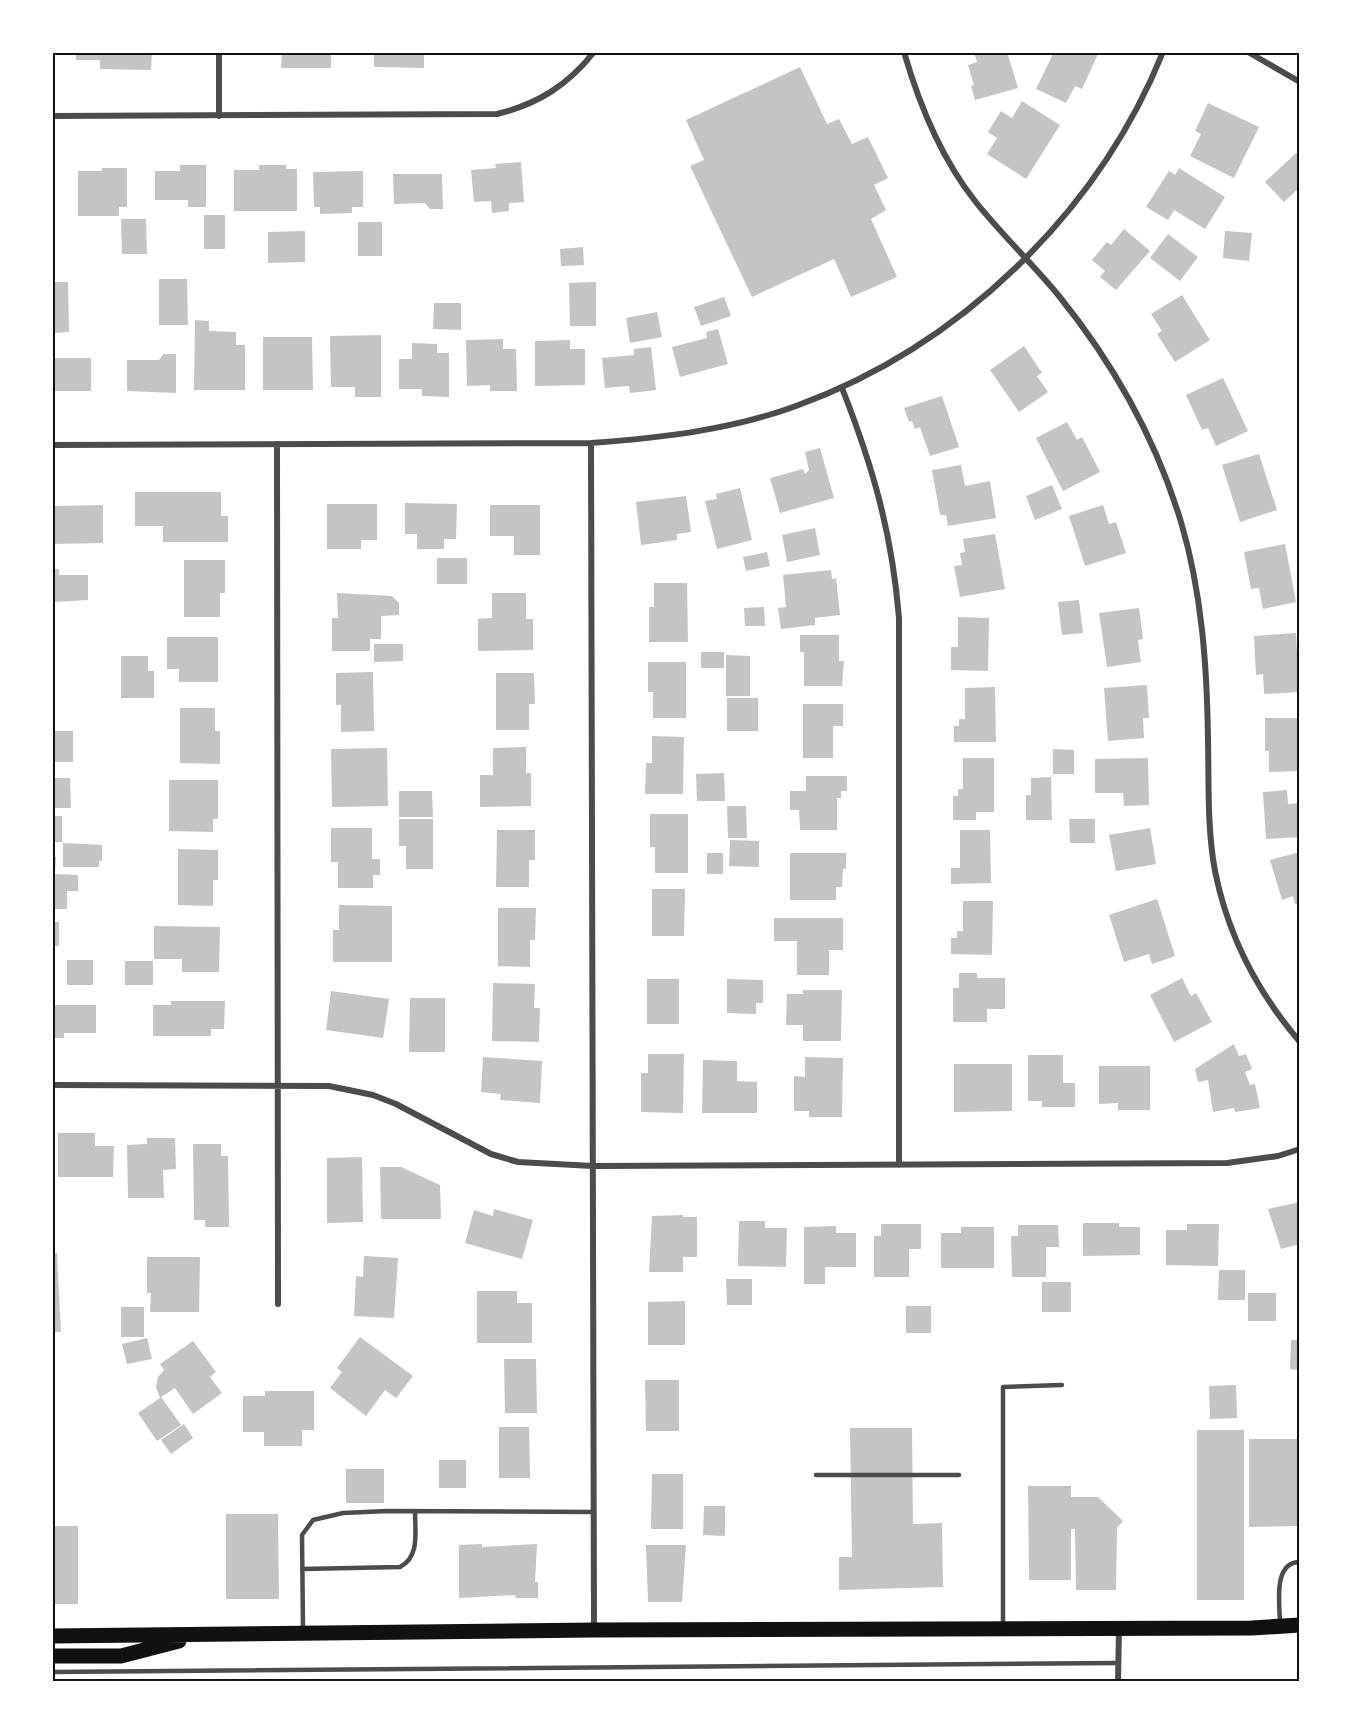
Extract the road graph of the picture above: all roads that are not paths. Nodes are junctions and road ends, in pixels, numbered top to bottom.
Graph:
1 (219, 52) edge
2 (594, 52) edge
3 (904, 52) edge
4 (1163, 52) edge
5 (1248, 52) edge
6 (1299, 82) edge
7 (52, 116) edge
8 (219, 116) junction
9 (1025, 258) junction
10 (842, 388) junction
11 (591, 443) junction
12 (277, 444) junction
13 (52, 445) edge
14 (1299, 1042) edge
15 (278, 1084) junction
16 (52, 1085) edge
17 (1299, 1149) edge
18 (899, 1165) junction
19 (593, 1166) junction
20 (278, 1304) dead end
21 (1062, 1385) dead end
22 (816, 1475) dead end
23 (959, 1475) dead end
24 (415, 1511) junction
25 (594, 1512) junction
26 (1299, 1562) edge
27 (302, 1569) junction
28 (1299, 1625) edge
29 (1280, 1627) junction
30 (1003, 1629) junction
31 (1119, 1629) junction
32 (594, 1630) junction
33 (203, 1635) junction
34 (303, 1635) junction
35 (52, 1636) edge
36 (52, 1656) edge
37 (1118, 1663) junction
38 (52, 1672) edge
39 (1118, 1682) edge

1 - 8 street
2 - 8 street
3 - 9 street
4 - 9 street
5 - 6 street
7 - 8 street
9 - 10 street
9 - 14 street
10 - 11 street
10 - 18 street
11 - 12 street
11 - 19 street
12 - 13 street
12 - 15 street
15 - 16 street
15 - 19 street
15 - 20 street
17 - 18 street
18 - 19 street
19 - 25 street
21 - 30 lane
22 - 23 lane
24 - 25 lane
24 - 27 lane
24 - 27 lane
25 - 32 street
26 - 29 lane
27 - 34 lane
28 - 29 main road
29 - 31 main road
30 - 31 main road
30 - 32 main road
31 - 37 street
32 - 34 main road
33 - 34 main road
33 - 35 main road
33 - 36 main road
37 - 38 lane
37 - 39 street

